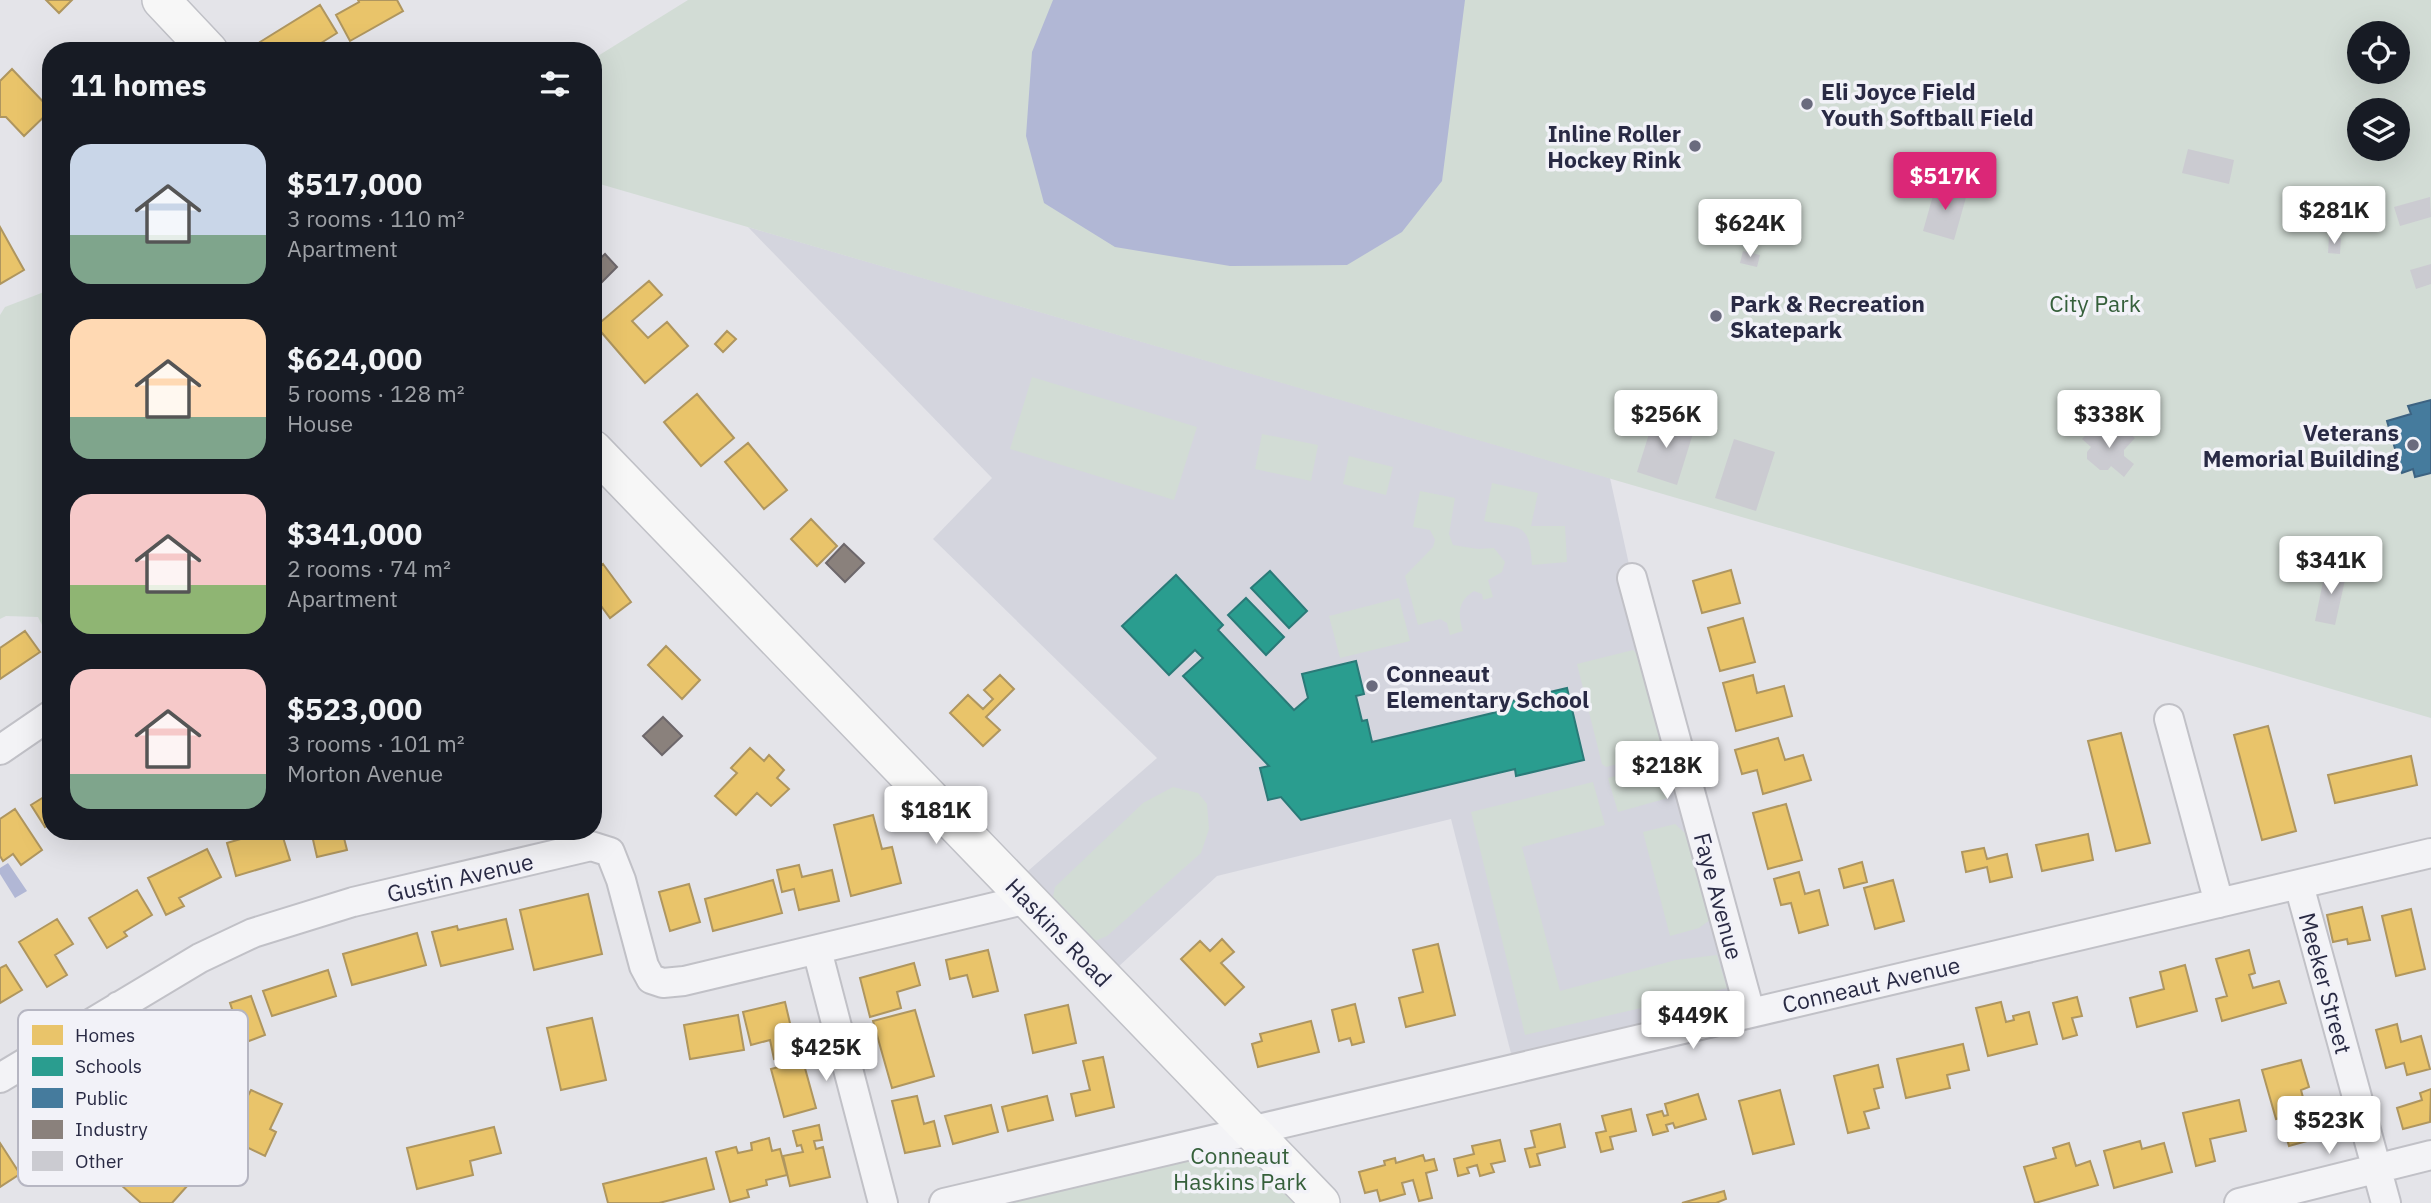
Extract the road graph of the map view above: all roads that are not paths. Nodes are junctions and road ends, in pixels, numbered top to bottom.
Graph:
1 (176, 4) edge
2 (203, 42) edge
3 (602, 458) edge
4 (1632, 578) dead end
5 (2169, 719) dead end
6 (42, 721) edge
7 (0, 750) edge
8 (2431, 853) edge
9 (2299, 885) junction
10 (1028, 899) junction
11 (2219, 903) junction
12 (817, 950) junction
13 (119, 1006) junction
14 (112, 1010) edge
15 (121, 1010) edge
16 (1750, 1012) junction
17 (18, 1067) edge
18 (0, 1078) edge
19 (1251, 1131) junction
20 (2431, 1155) edge
21 (2376, 1170) junction
22 (883, 1203) edge
23 (944, 1203) edge
24 (1321, 1203) edge
25 (2239, 1203) edge
26 (2386, 1203) edge

1 - 2 main road
3 - 10 main road, Haskins Road
4 - 16 street, Faye Avenue
5 - 11 street
6 - 7 street
8 - 9 street, Conneaut Avenue
9 - 11 street, Conneaut Avenue
9 - 21 street, Meeker Street
10 - 12 street, Gustin Avenue
10 - 19 main road, Haskins Road
11 - 16 street, Conneaut Avenue
12 - 13 street, Gustin Avenue
12 - 22 street
13 - 14 street, Gustin Avenue
13 - 15 street
16 - 19 street, Conneaut Avenue
17 - 18 street, Gustin Avenue
19 - 23 street, Conneaut Avenue
19 - 24 main road, Haskins Road
20 - 21 street
21 - 25 street
21 - 26 street, Meeker Street

